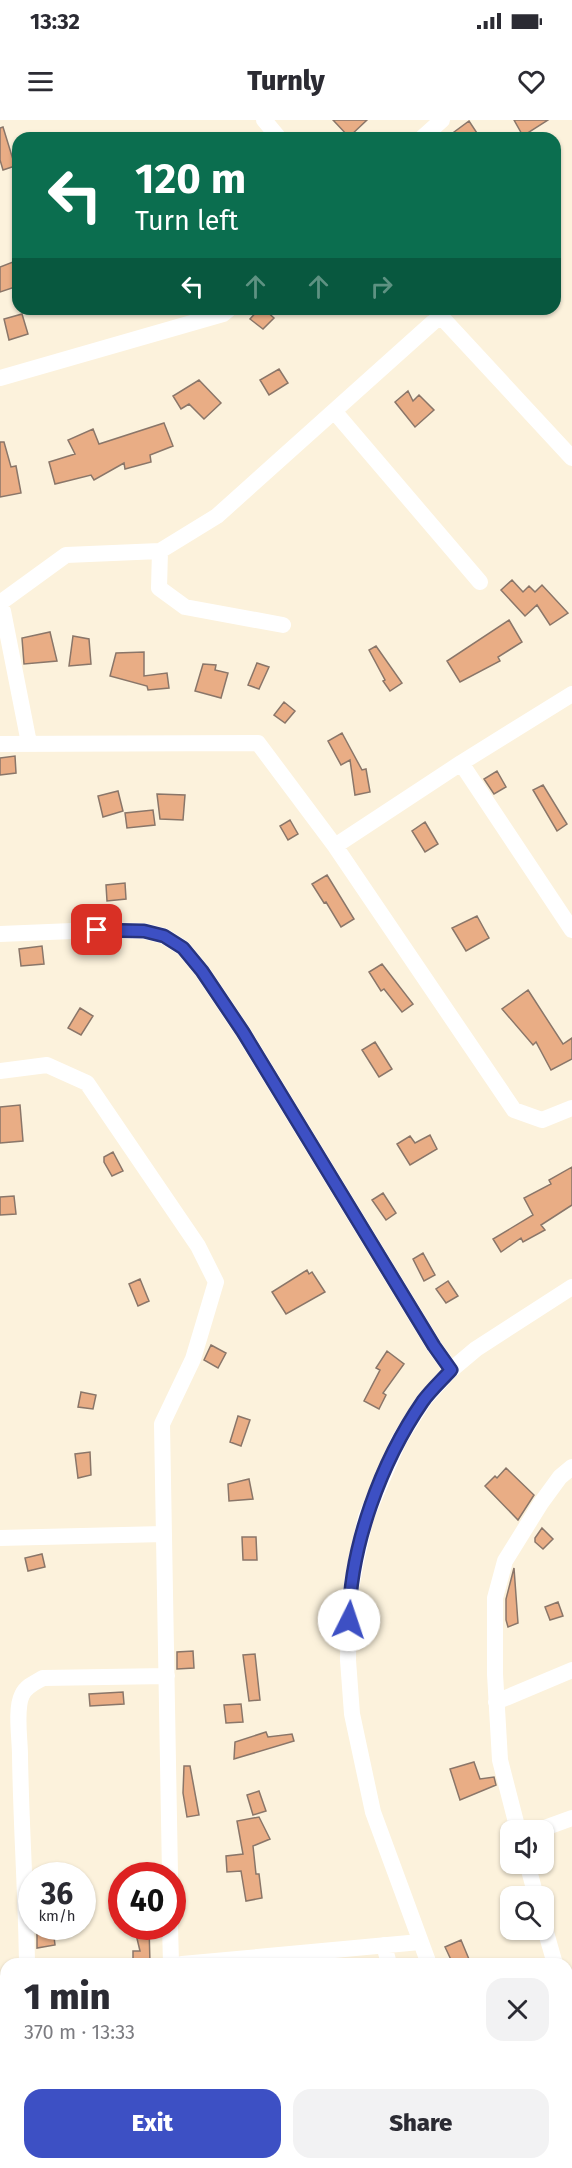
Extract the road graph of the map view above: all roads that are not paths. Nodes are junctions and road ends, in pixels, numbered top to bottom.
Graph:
1 (264, 120) edge
2 (442, 120) edge
3 (274, 132) edge
4 (429, 132) edge
5 (220, 315) edge
6 (435, 315) edge
7 (439, 315) edge
8 (0, 378) edge
9 (334, 411) junction
10 (572, 458) edge
11 (160, 551) junction
12 (480, 582) dead end
13 (0, 604) edge
14 (283, 625) dead end
15 (572, 694) edge
16 (29, 743) junction
17 (0, 744) edge
18 (461, 763) junction
19 (335, 846) junction
20 (572, 930) edge
21 (0, 934) edge
22 (0, 1071) edge
23 (572, 1108) edge
24 (572, 1287) edge
25 (451, 1370) junction
26 (572, 1467) edge
27 (165, 1534) junction
28 (0, 1538) edge
29 (572, 1670) edge
30 (168, 1676) junction
31 (496, 1702) junction
32 (572, 1818) edge
33 (515, 1820) edge
34 (554, 1825) edge
35 (170, 1862) edge
36 (170, 1940) edge
37 (548, 1940) edge
38 (420, 1942) junction
39 (384, 1945) junction
40 (27, 1958) edge
41 (171, 1958) edge
42 (246, 1958) edge
43 (387, 1958) edge
44 (427, 1958) edge
45 (553, 1958) edge

1 - 3 street
2 - 4 street
5 - 8 street
6 - 9 street
7 - 10 street
9 - 11 street
9 - 12 street
11 - 13 street
11 - 14 street
13 - 16 street
15 - 18 street
16 - 17 street
16 - 19 street
18 - 19 street
18 - 20 street
19 - 23 street
21 - 25 street
22 - 27 street
24 - 25 street
25 - 38 street
26 - 31 street
27 - 28 street
27 - 30 street
29 - 31 street
30 - 35 street
30 - 40 street
31 - 33 street
32 - 34 street
36 - 41 street
37 - 45 street
38 - 39 street
38 - 44 street
39 - 42 street
39 - 43 street

